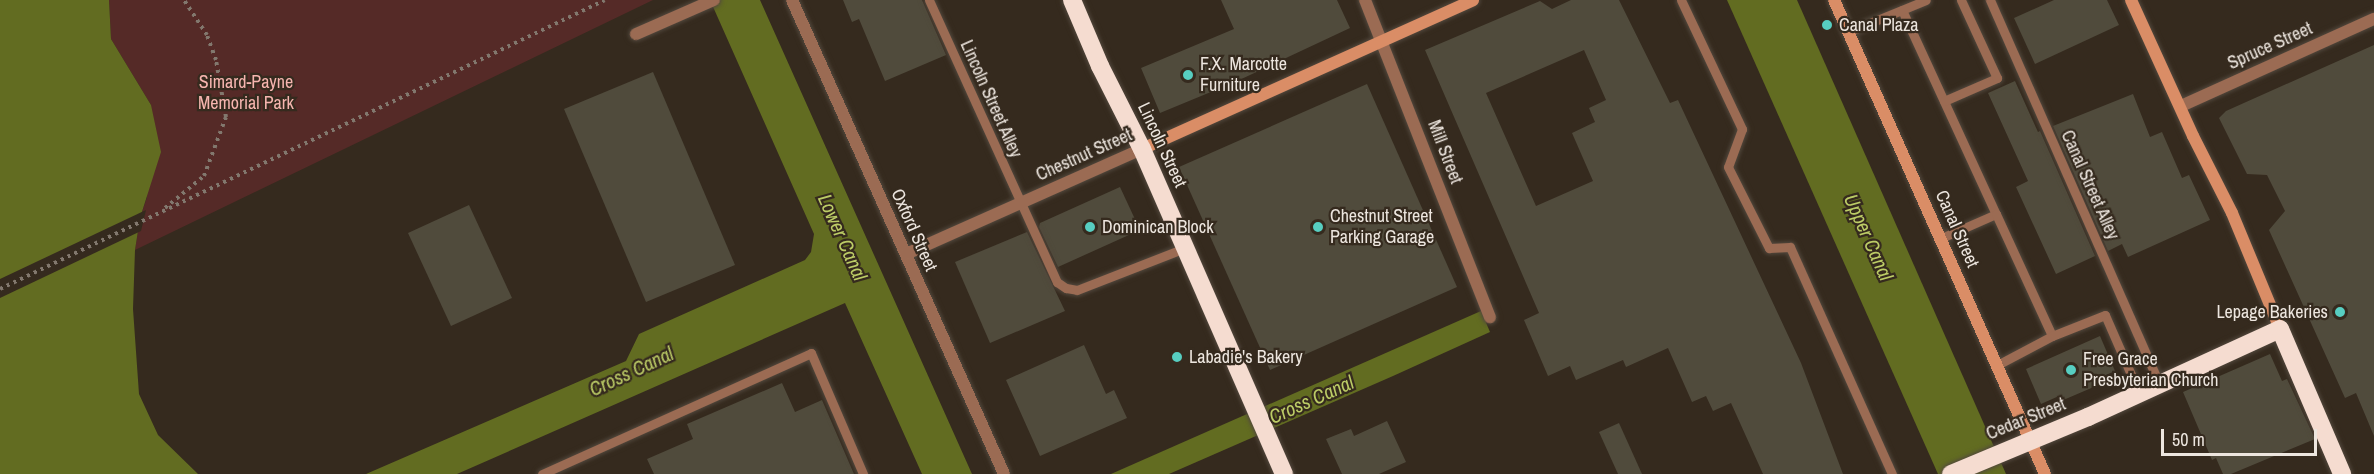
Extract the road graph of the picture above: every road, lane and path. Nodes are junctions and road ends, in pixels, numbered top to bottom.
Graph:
1 (184, 0) edge
2 (605, 0) edge
3 (792, 0) edge
4 (929, 0) edge
5 (1072, 0) edge
6 (1365, 0) edge
7 (1473, 0) edge
8 (1681, 0) edge
9 (1834, 0) edge
10 (1926, 0) edge
11 (1961, 0) edge
12 (1990, 0) edge
13 (2131, 0) edge
14 (710, 2) edge
15 (1902, 10) junction
16 (2374, 19) edge
17 (1848, 32) junction
18 (636, 34) dead end
19 (1383, 41) junction
20 (1944, 101) junction
21 (2181, 106) junction
22 (1142, 149) junction
23 (1021, 203) junction
24 (160, 213) junction
25 (1996, 214) junction
26 (1941, 238) junction
27 (1185, 248) junction
28 (906, 255) junction
29 (0, 289) edge
30 (1490, 317) dead end
31 (2280, 329) junction
32 (2052, 336) junction
33 (1997, 364) junction
34 (2159, 384) junction
35 (2139, 393) junction
36 (2029, 439) junction
37 (542, 474) edge
38 (863, 474) edge
39 (1004, 474) edge
40 (1284, 474) edge
41 (1892, 474) edge
42 (1951, 474) edge
43 (2045, 474) edge
44 (2342, 474) edge

1 - 24 path
2 - 24 path
3 - 28 street, Oxford Street
4 - 23 lane, Lincoln Street Alley
5 - 22 highway, Lincoln Street
6 - 19 street, Mill Street
7 - 19 main road, Chestnut Street
8 - 41 lane
9 - 17 main road, Canal Street
10 - 15 lane
11 - 20 lane
12 - 34 lane, Canal Street Alley
13 - 21 main road
14 - 18 street
15 - 17 lane
15 - 20 lane
16 - 21 street, Spruce Street
17 - 26 main road, Canal Street
19 - 22 main road, Chestnut Street
19 - 30 street, Mill Street
20 - 25 lane
21 - 31 main road
22 - 23 street, Chestnut Street
22 - 27 highway, Lincoln Street
23 - 27 lane, Lincoln Street Alley
23 - 28 street, Chestnut Street
24 - 29 path
25 - 26 lane
25 - 32 lane
26 - 33 main road, Canal Street
27 - 40 highway, Lincoln Street
28 - 39 street, Oxford Street
31 - 34 highway, Cedar Street
31 - 44 highway
32 - 33 lane
32 - 35 lane
33 - 36 main road, Canal Street
34 - 35 highway, Cedar Street
35 - 36 highway, Cedar Street
36 - 42 highway, Cedar Street
36 - 43 main road, Canal Street
37 - 38 lane

